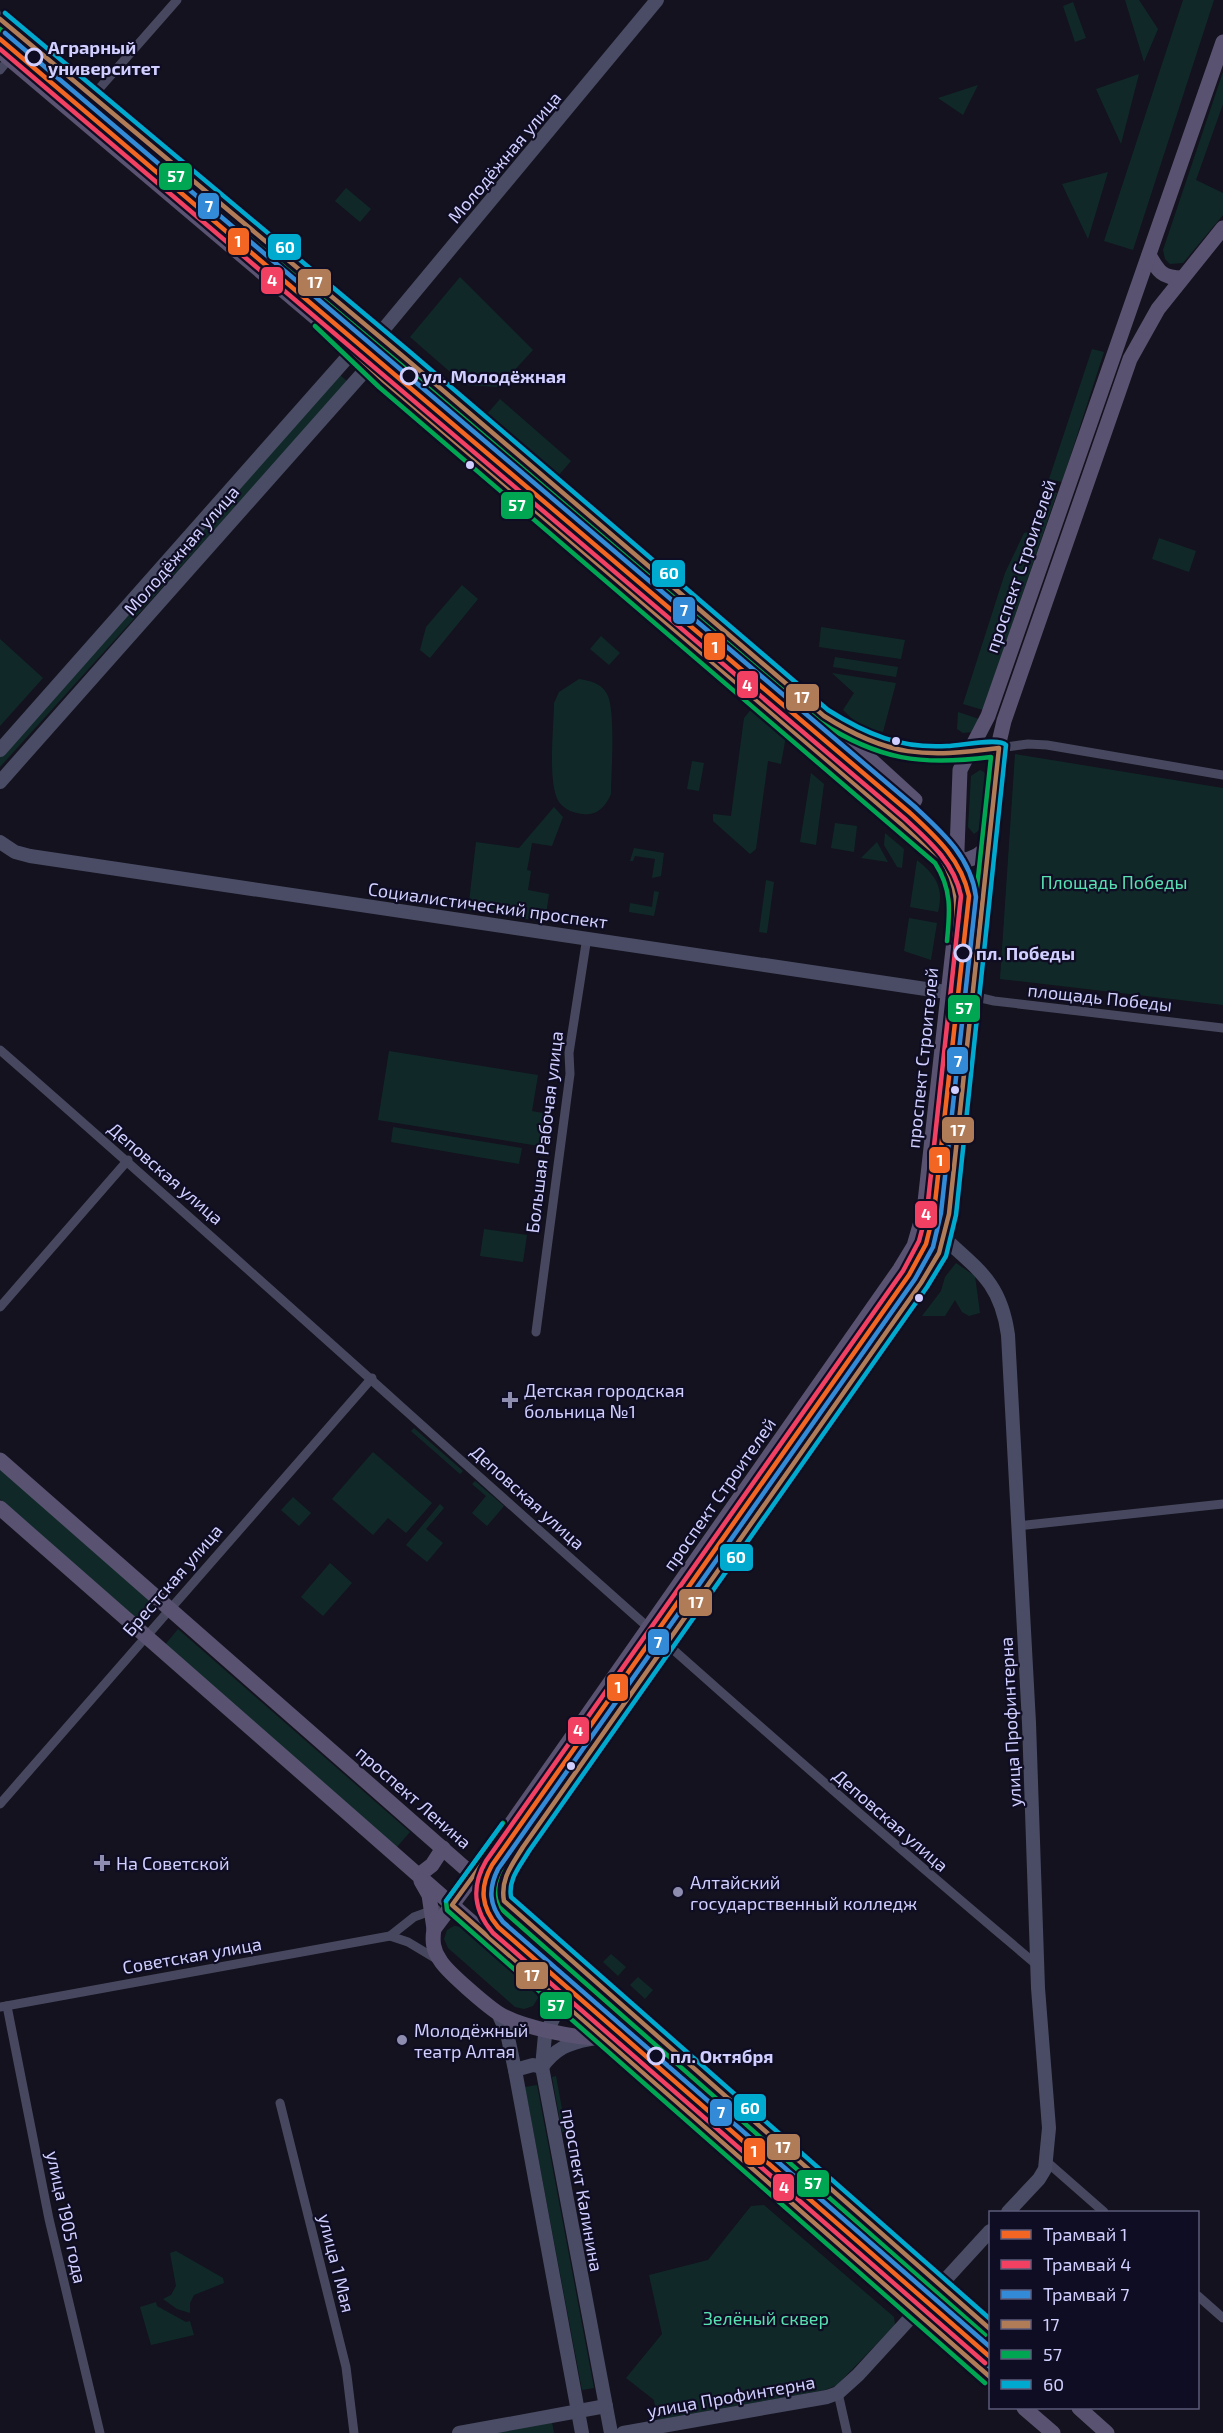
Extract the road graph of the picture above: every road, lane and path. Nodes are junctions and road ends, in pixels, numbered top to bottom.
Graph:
1 (177, 0) edge
2 (657, 0) edge
3 (0, 19) edge
4 (1223, 42) edge
5 (3, 60) edge
6 (92, 96) junction
7 (76, 115) junction
8 (1223, 228) edge
9 (1149, 255) junction
10 (1182, 278) junction
11 (378, 336) junction
12 (353, 351) junction
13 (369, 366) junction
14 (824, 716) junction
15 (999, 748) junction
16 (0, 750) edge
17 (968, 753) junction
18 (1223, 775) edge
19 (0, 782) edge
20 (900, 821) junction
21 (0, 842) edge
22 (990, 844) junction
23 (930, 847) junction
24 (957, 861) junction
25 (959, 895) junction
26 (587, 937) junction
27 (949, 992) junction
28 (974, 996) junction
29 (1223, 1028) edge
30 (0, 1050) edge
31 (128, 1160) junction
32 (944, 1238) junction
33 (0, 1307) edge
34 (536, 1332) dead end
35 (372, 1378) junction
36 (817, 1389) junction
37 (837, 1403) junction
38 (0, 1460) edge
39 (1223, 1504) edge
40 (0, 1509) edge
41 (1017, 1526) junction
42 (169, 1608) junction
43 (649, 1627) junction
44 (145, 1636) junction
45 (667, 1645) junction
46 (0, 1804) edge
47 (443, 1848) junction
48 (419, 1875) junction
49 (474, 1875) junction
50 (504, 1901) junction
51 (453, 1905) junction
52 (432, 1910) junction
53 (434, 1929) junction
54 (390, 1936) junction
55 (567, 1957) junction
56 (441, 1962) junction
57 (1037, 1965) junction
58 (562, 2001) junction
59 (3, 2007) edge
60 (498, 2013) junction
61 (547, 2028) junction
62 (598, 2039) junction
63 (542, 2067) junction
64 (514, 2070) junction
65 (280, 2103) dead end
66 (1047, 2162) junction
67 (1009, 2211) edge
68 (1103, 2211) edge
69 (989, 2232) edge
70 (940, 2284) junction
71 (1199, 2298) edge
72 (916, 2311) junction
73 (1223, 2318) edge
74 (989, 2328) edge
75 (989, 2377) edge
76 (838, 2393) junction
77 (606, 2406) junction
78 (1025, 2409) edge
79 (1080, 2409) edge
80 (578, 2411) junction
81 (100, 2433) edge
82 (354, 2433) edge
83 (459, 2433) edge
84 (582, 2433) edge
85 (611, 2433) edge
86 (623, 2433) edge
87 (847, 2433) edge
88 (1053, 2433) edge
89 (1107, 2433) edge

1 - 6 street
2 - 11 street, Молодёжная улица
3 - 6 main road
4 - 9 main road, проспект Строителей
5 - 7 main road
6 - 7 street
6 - 11 main road
7 - 12 main road
8 - 10 main road, проспект Строителей
9 - 10 main road
9 - 17 main road, проспект Строителей
10 - 15 main road, проспект Строителей
11 - 12 street, Молодёжная улица
11 - 13 street, Молодёжная улица
11 - 14 main road
12 - 13 main road
12 - 16 street, Молодёжная улица
13 - 19 street, Молодёжная улица
13 - 20 main road
14 - 17 main road
14 - 20 main road
15 - 17 main road
15 - 18 street
15 - 22 main road, проспект Строителей
17 - 24 main road, проспект Строителей
20 - 23 main road
21 - 26 street, Социалистический проспект
22 - 24 main road
22 - 28 main road, проспект Строителей
23 - 24 main road
23 - 25 main road
24 - 25 main road, проспект Строителей
25 - 27 main road, проспект Строителей
26 - 27 street, Социалистический проспект
26 - 34 street, Большая Рабочая улица
27 - 28 street, Социалистический проспект
27 - 36 main road, проспект Строителей
28 - 29 street, площадь Победы
28 - 32 main road, проспект Строителей
30 - 31 street, Деповская улица
31 - 33 street
31 - 35 street, Деповская улица
32 - 37 main road, проспект Строителей
32 - 41 street, улица Профинтерна
35 - 42 street, Брестская улица
35 - 43 street, Деповская улица
36 - 37 main road
36 - 43 main road, проспект Строителей
37 - 45 main road, проспект Строителей
38 - 42 main road, проспект Ленина
39 - 41 street
40 - 44 main road
41 - 57 street, улица Профинтерна
42 - 44 street, Брестская улица
42 - 47 main road, проспект Ленина
43 - 45 street, Деповская улица
43 - 49 main road, проспект Строителей
44 - 46 street, Брестская улица
44 - 48 main road
45 - 50 main road, проспект Строителей
45 - 57 street, Деповская улица
47 - 48 main road
47 - 49 main road, проспект Ленина
48 - 51 main road
48 - 52 main road
49 - 50 main road, проспект Ленина
49 - 51 main road, проспект Строителей
50 - 55 main road, проспект Ленина
51 - 52 street
51 - 53 main road, проспект Строителей
51 - 58 main road
52 - 53 main road
52 - 54 street
53 - 56 main road
54 - 56 street
54 - 59 street, Советская улица
55 - 58 street, проспект Калинина
55 - 70 main road, проспект Ленина
56 - 60 main road
57 - 66 street, улица Профинтерна
58 - 61 street, проспект Калинина
58 - 62 main road
59 - 81 street, улица 1905 года
60 - 61 main road
60 - 64 street
61 - 62 main road
61 - 63 street, проспект Калинина
62 - 63 street
62 - 72 main road
63 - 64 street
63 - 77 street, проспект Калинина
64 - 80 street
65 - 82 street, улица 1 Мая
66 - 67 street, улица Профинтерна
66 - 68 street
69 - 70 street, улица Профинтерна
70 - 72 street, улица Профинтерна
70 - 74 main road, проспект Ленина
71 - 73 street
72 - 75 main road
72 - 76 street, улица Профинтерна
76 - 86 street, улица Профинтерна
76 - 87 street
77 - 80 street
77 - 85 street, проспект Калинина
78 - 88 main road
79 - 89 main road
80 - 83 street
80 - 84 street

